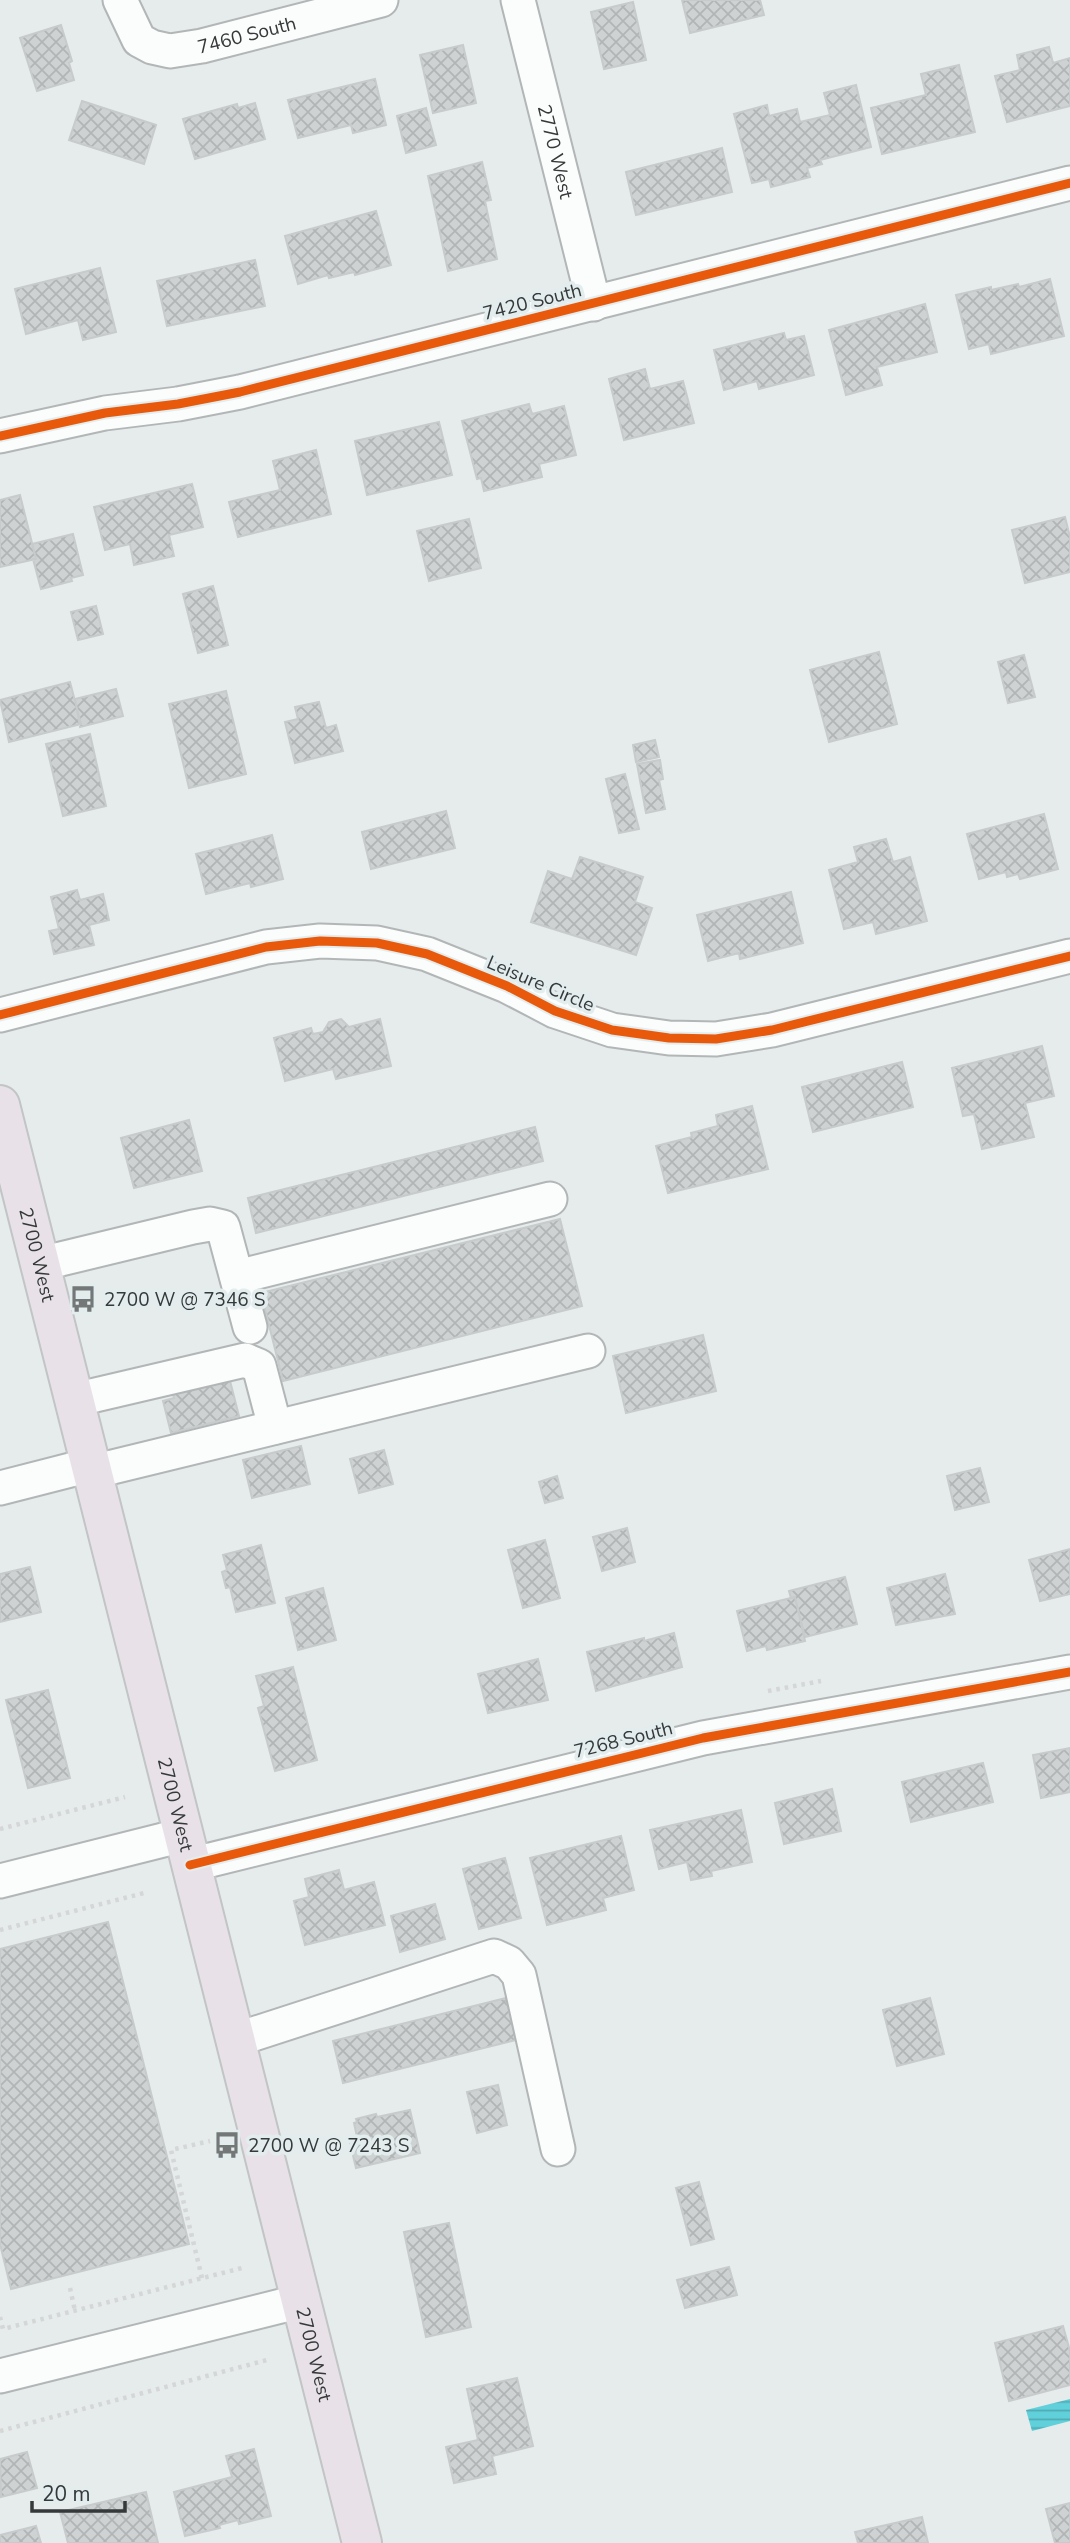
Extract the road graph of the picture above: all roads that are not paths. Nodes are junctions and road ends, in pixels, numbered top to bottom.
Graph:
1 (120, 0) edge
2 (382, 0) edge
3 (518, 0) edge
4 (1070, 183) edge
5 (594, 304) junction
6 (0, 436) edge
7 (1070, 956) edge
8 (0, 1015) edge
9 (0, 1105) edge
10 (550, 1199) dead end
11 (40, 1264) junction
12 (237, 1277) junction
13 (250, 1327) dead end
14 (588, 1351) dead end
15 (74, 1400) junction
16 (275, 1427) junction
17 (91, 1469) junction
18 (0, 1488) edge
19 (1070, 1672) edge
20 (186, 1850) junction
21 (0, 1881) edge
22 (235, 2040) junction
23 (558, 2149) dead end
24 (301, 2301) junction
25 (0, 2376) edge
26 (362, 2543) edge

1 - 2 street, 7460 South
3 - 5 street, 2770 West
4 - 5 street, 7420 South
5 - 6 street, 7420 South
7 - 8 street, Leisure Circle
9 - 11 main road, 2700 West
10 - 12 street
11 - 12 street
11 - 15 main road, 2700 West
12 - 13 street
14 - 16 street
15 - 16 street
15 - 17 main road, 2700 West
16 - 17 street
17 - 18 street
17 - 20 main road, 2700 West
19 - 20 street, 7268 South
20 - 21 street, 7268 South
20 - 22 main road, 2700 West
22 - 23 street
22 - 24 main road, 2700 West
24 - 25 street
24 - 26 main road, 2700 West

